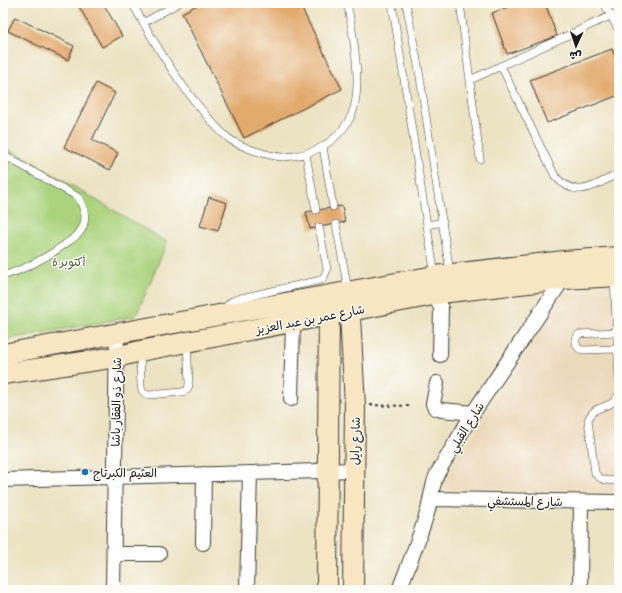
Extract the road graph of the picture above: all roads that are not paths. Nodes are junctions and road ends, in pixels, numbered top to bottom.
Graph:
1 (132, 3) edge
2 (179, 3) edge
3 (347, 3) edge
4 (392, 3) edge
5 (406, 3) edge
6 (460, 3) edge
7 (604, 3) edge
8 (619, 12) edge
9 (612, 17) junction
10 (143, 23) junction
11 (619, 31) edge
12 (501, 66) junction
13 (470, 80) junction
14 (323, 147) junction
15 (3, 155) edge
16 (306, 155) junction
17 (480, 159) dead end
18 (619, 173) edge
19 (333, 207) dead end
20 (316, 210) dead end
21 (443, 222) junction
22 (336, 224) dead end
23 (427, 225) junction
24 (319, 227) dead end
25 (619, 257) edge
26 (3, 276) edge
27 (616, 276) edge
28 (563, 279) junction
29 (442, 289) junction
30 (349, 292) junction
31 (329, 295) junction
32 (351, 312) junction
33 (219, 315) junction
34 (329, 316) junction
35 (292, 322) junction
36 (616, 332) junction
37 (117, 334) junction
38 (187, 342) junction
39 (618, 349) junction
40 (140, 351) junction
41 (3, 354) edge
42 (440, 355) dead end
43 (117, 356) junction
44 (3, 374) edge
45 (619, 380) edge
46 (437, 382) dead end
47 (619, 394) edge
48 (291, 399) dead end
49 (473, 413) junction
50 (355, 470) junction
51 (328, 471) junction
52 (250, 473) junction
53 (204, 474) junction
54 (115, 477) junction
55 (3, 480) edge
56 (619, 480) edge
57 (430, 499) junction
58 (581, 502) junction
59 (619, 502) edge
60 (203, 543) dead end
61 (114, 554) junction
62 (159, 554) dead end
63 (113, 590) edge
64 (247, 590) edge
65 (327, 590) edge
66 (353, 590) edge
67 (399, 590) edge
68 (580, 590) edge

1 - 10 lane
2 - 10 lane
3 - 14 lane
4 - 23 lane
5 - 21 lane
6 - 13 lane
7 - 9 lane
8 - 9 lane
9 - 11 lane
9 - 12 lane
10 - 16 lane
12 - 13 lane
12 - 18 lane
13 - 17 lane
14 - 16 lane
14 - 19 lane
15 - 26 lane
16 - 20 lane
21 - 23 lane
21 - 29 lane
22 - 30 lane
23 - 29 lane
24 - 33 lane
25 - 29 main road, شارع عمر بن عبد العزيز
27 - 28 main road, شارع عمر بن عبد العزيز
27 - 36 lane
28 - 29 main road, شارع عمر بن عبد العزيز
28 - 49 street, شارع القبلي
29 - 30 main road, شارع عمر بن عبد العزيز
29 - 32 main road, شارع عمر بن عبد العزيز
29 - 42 street
30 - 31 main road, شارع عمر بن عبد العزيز
30 - 32 main road, شارع رايل
31 - 33 main road, شارع عمر بن عبد العزيز
31 - 34 main road
32 - 34 main road, شارع عمر بن عبد العزيز
32 - 50 main road, شارع رايل
33 - 37 main road, شارع عمر بن عبد العزيز
34 - 35 main road, شارع عمر بن عبد العزيز
34 - 51 main road
35 - 38 main road, شارع عمر بن عبد العزيز
35 - 48 street
36 - 39 lane
36 - 39 lane
37 - 41 main road, شارع عمر بن عبد العزيز
37 - 43 street, شارع ذو الفقار باشا
38 - 40 main road, شارع عمر بن عبد العزيز
38 - 40 lane
39 - 45 lane
40 - 43 main road, شارع عمر بن عبد العزيز
43 - 44 main road, شارع عمر بن عبد العزيز
43 - 54 street, شارع ذو الفقار باشا
46 - 49 street
47 - 56 lane
49 - 57 street, شارع القبلي
50 - 51 street
50 - 66 main road, شارع رايل
51 - 52 street
51 - 65 main road
52 - 53 street
52 - 64 street
53 - 54 street
53 - 60 street
54 - 55 street
54 - 61 street, شارع ذو الفقار باشا
57 - 58 street, شارع المستشفي
57 - 67 street, شارع القبلي
58 - 59 street, شارع المستشفي
58 - 68 street
61 - 62 street
61 - 63 street, شارع ذو الفقار باشا

